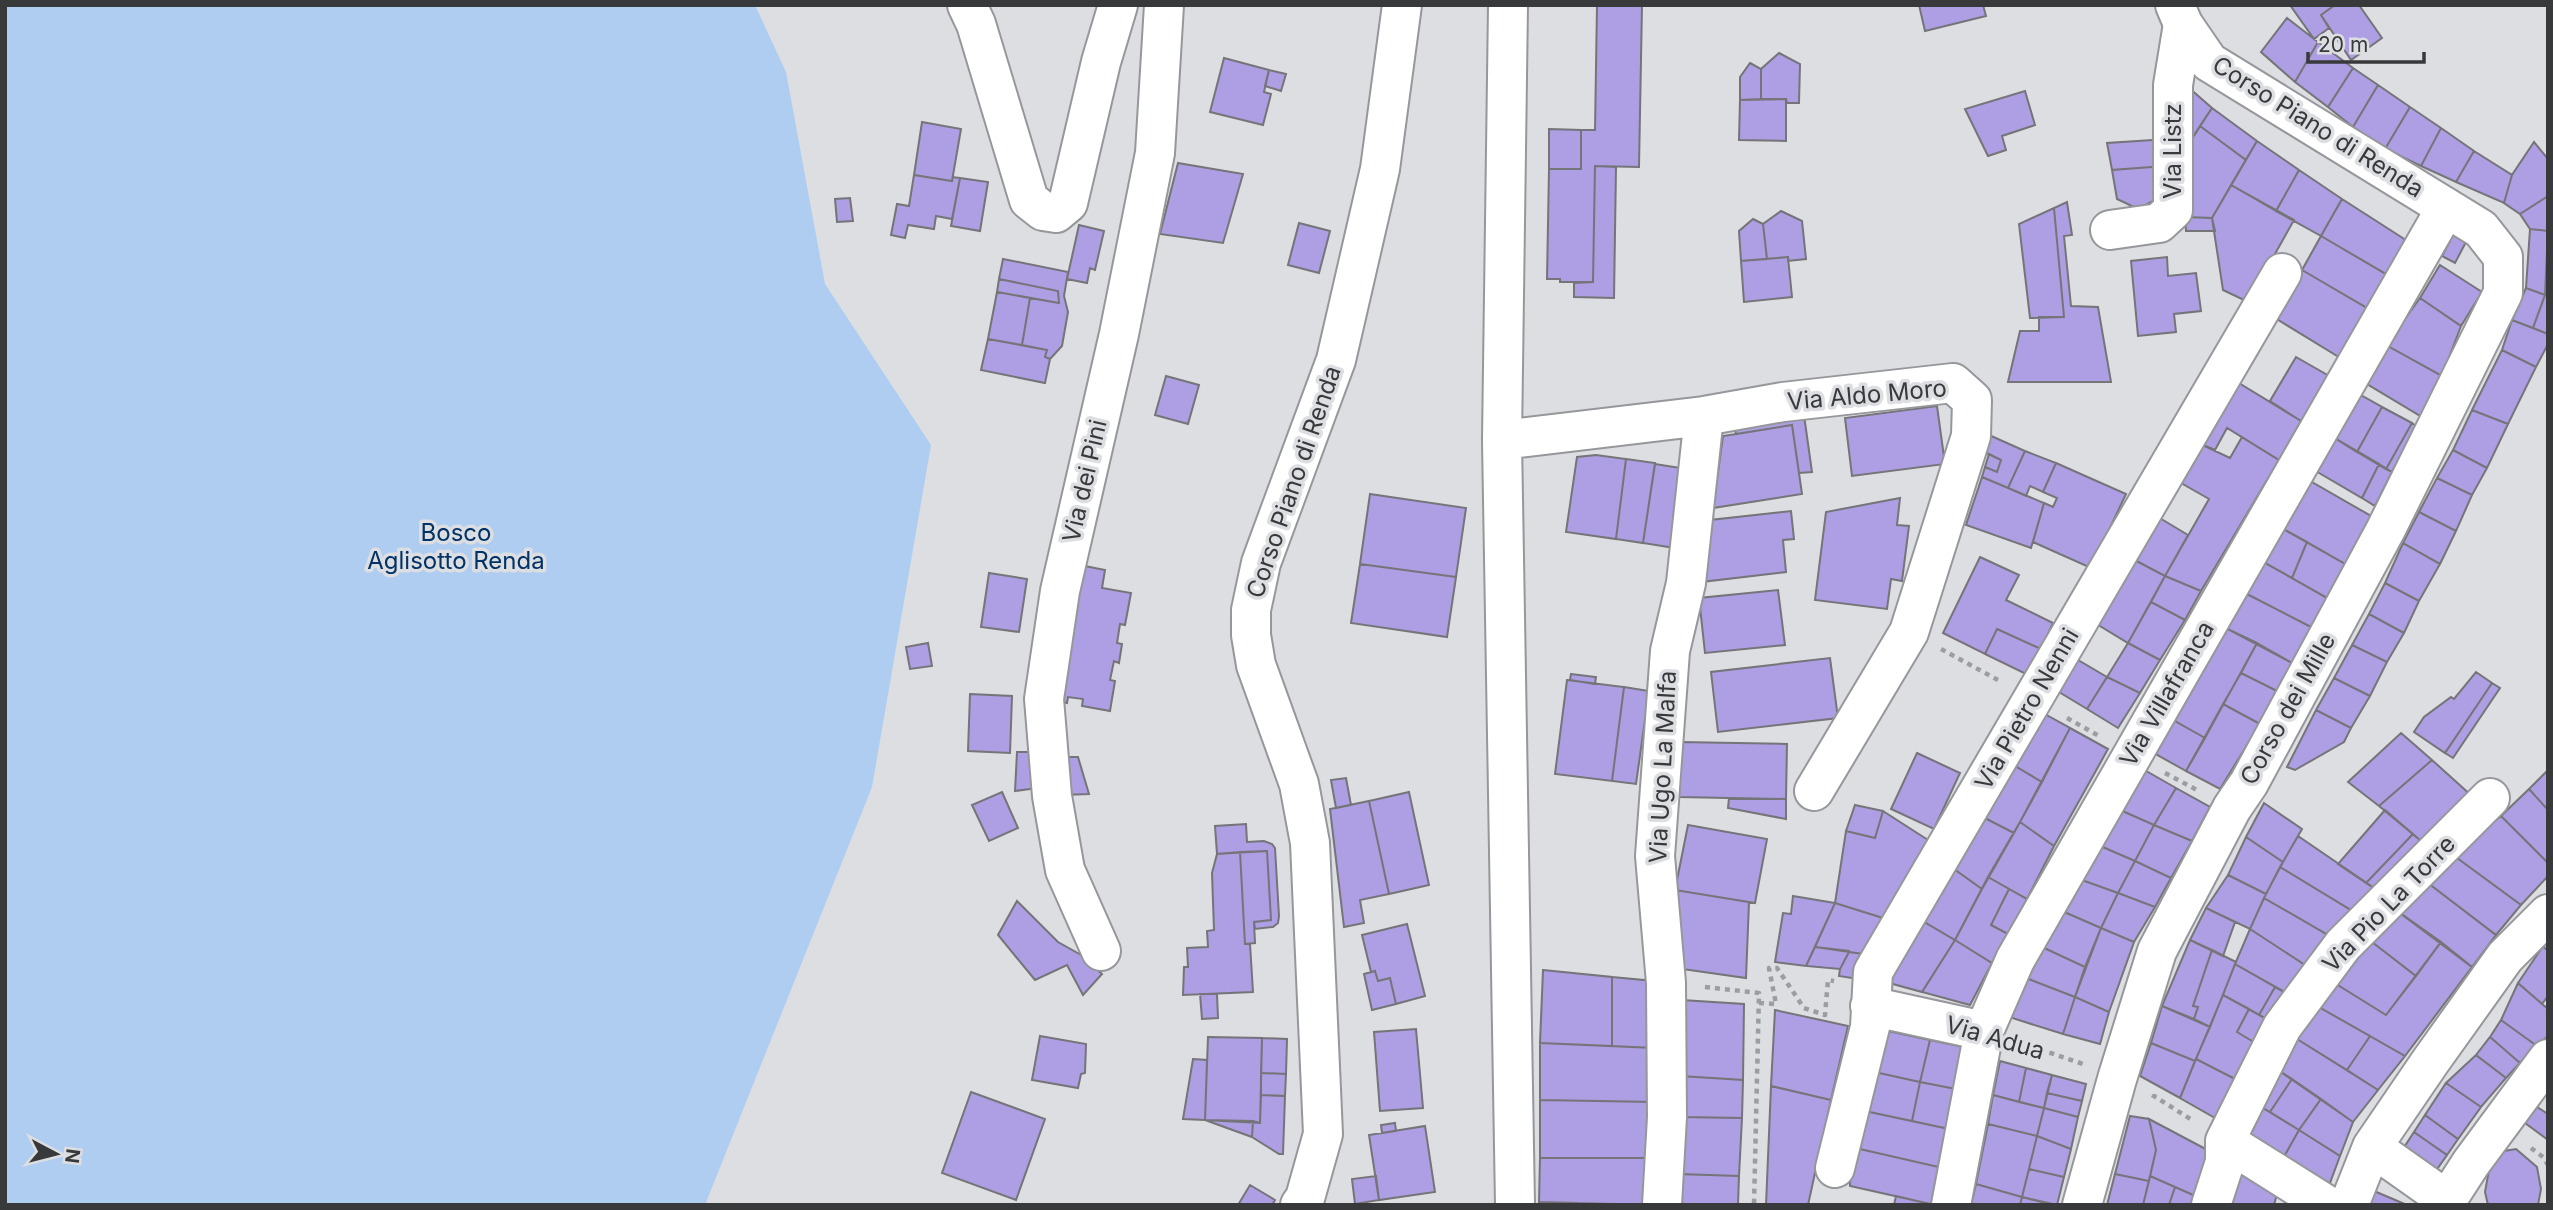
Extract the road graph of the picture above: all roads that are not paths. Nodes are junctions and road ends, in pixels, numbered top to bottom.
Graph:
1 (967, 5) edge
2 (1118, 5) edge
3 (1164, 5) edge
4 (1402, 5) edge
5 (1508, 5) edge
6 (2178, 15) edge
7 (2446, 208) junction
8 (2481, 229) joint
9 (2110, 230) dead end
10 (2282, 273) dead end
11 (1704, 416) junction
12 (1502, 440) junction
13 (1814, 791) dead end
14 (2490, 798) dead end
15 (2548, 914) edge
16 (1101, 951) dead end
17 (1870, 1006) junction
18 (1984, 1031) junction
19 (2548, 1059) edge
20 (2225, 1141) junction
21 (2372, 1147) junction
22 (1835, 1168) dead end
23 (1300, 1205) edge
24 (1515, 1205) edge
25 (1662, 1205) edge
26 (1951, 1205) edge
27 (2082, 1205) edge
28 (2211, 1205) edge
29 (2327, 1205) edge
30 (2349, 1205) edge

1 - 2 street
3 - 16 street, Via dei Pini
4 - 23 street, Corso Piano di Renda
5 - 12 street
6 - 7 street, Corso Piano di Renda
6 - 9 street, Via Listz
7 - 8 street, Corso Piano di Renda
7 - 18 street, Via Villafranca
8 - 27 street, Corso dei Mille
10 - 17 street, Via Pietro Nenni
11 - 12 street, Via Aldo Moro
11 - 13 street, Via Aldo Moro
11 - 25 street, Via Ugo La Malfa
12 - 24 street
14 - 20 street, Via Pio La Torre
15 - 21 street
17 - 18 street, Via Adua
17 - 22 street, Via Pietro Nenni
18 - 26 street, Via Villafranca
19 - 21 street
20 - 28 street, Via Pio La Torre
20 - 29 street
21 - 30 street

